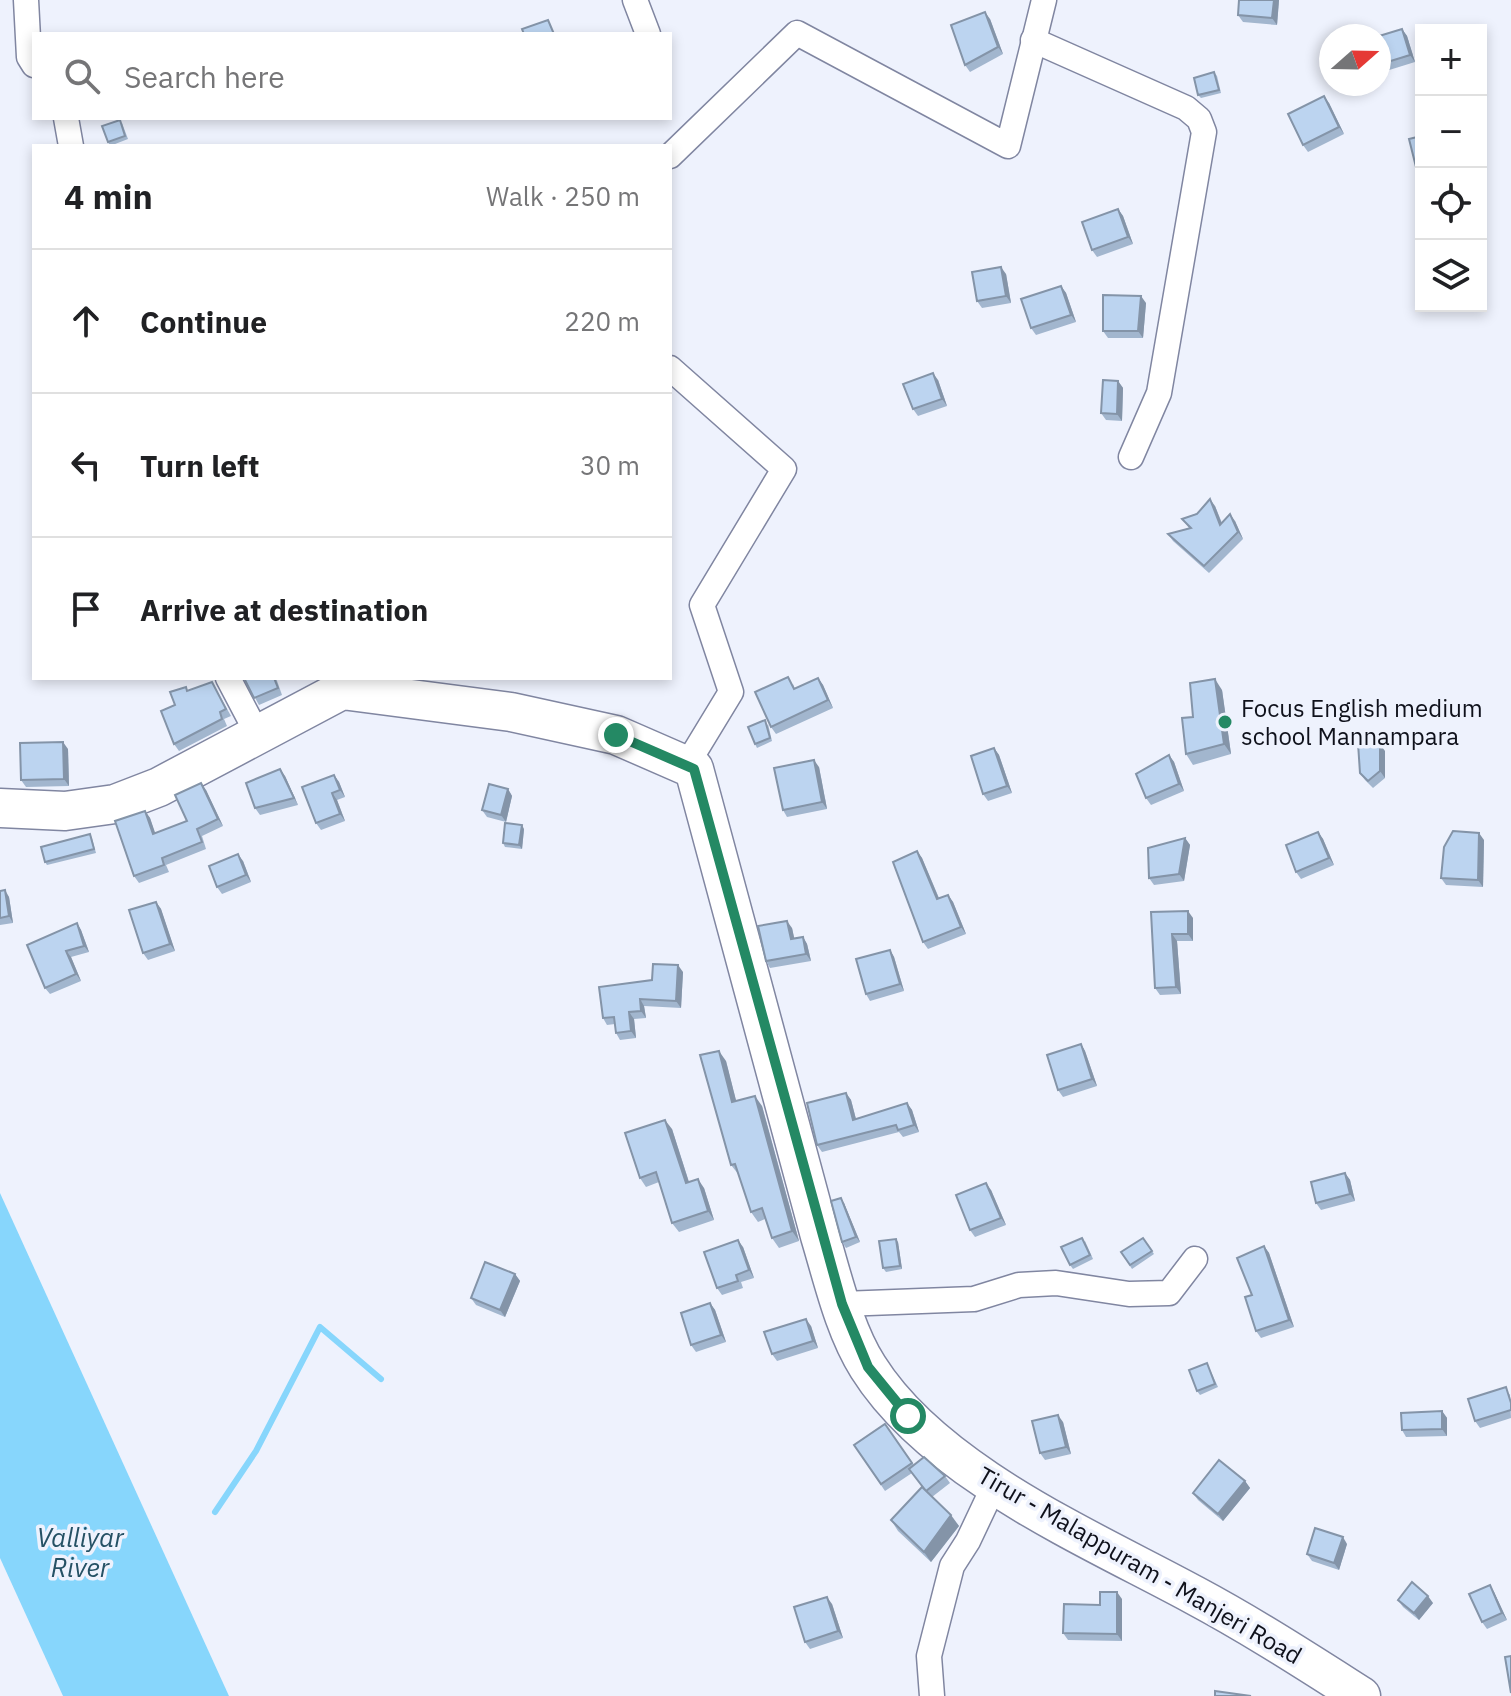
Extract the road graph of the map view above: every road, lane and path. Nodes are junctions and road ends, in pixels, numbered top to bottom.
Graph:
1 (26, 0) edge
2 (635, 0) edge
3 (1044, 0) edge
4 (647, 32) edge
5 (1033, 40) junction
6 (32, 62) edge
7 (66, 120) edge
8 (71, 144) edge
9 (672, 154) edge
10 (672, 370) edge
11 (1131, 457) dead end
12 (229, 680) edge
13 (258, 735) junction
14 (686, 766) junction
15 (0, 808) edge
16 (1195, 1259) dead end
17 (842, 1304) junction
18 (994, 1486) junction
19 (932, 1696) edge
20 (1361, 1696) edge

1 - 6 street
2 - 4 street
3 - 5 street
5 - 9 street
5 - 11 street
7 - 8 street
10 - 14 street
12 - 13 street
13 - 14 main road
13 - 15 main road
14 - 17 main road, Tirur - Malappuram - Manjeri Road
16 - 17 street
17 - 18 main road, Tirur - Malappuram - Manjeri Road
18 - 19 street
18 - 20 main road, Tirur - Malappuram - Manjeri Road

